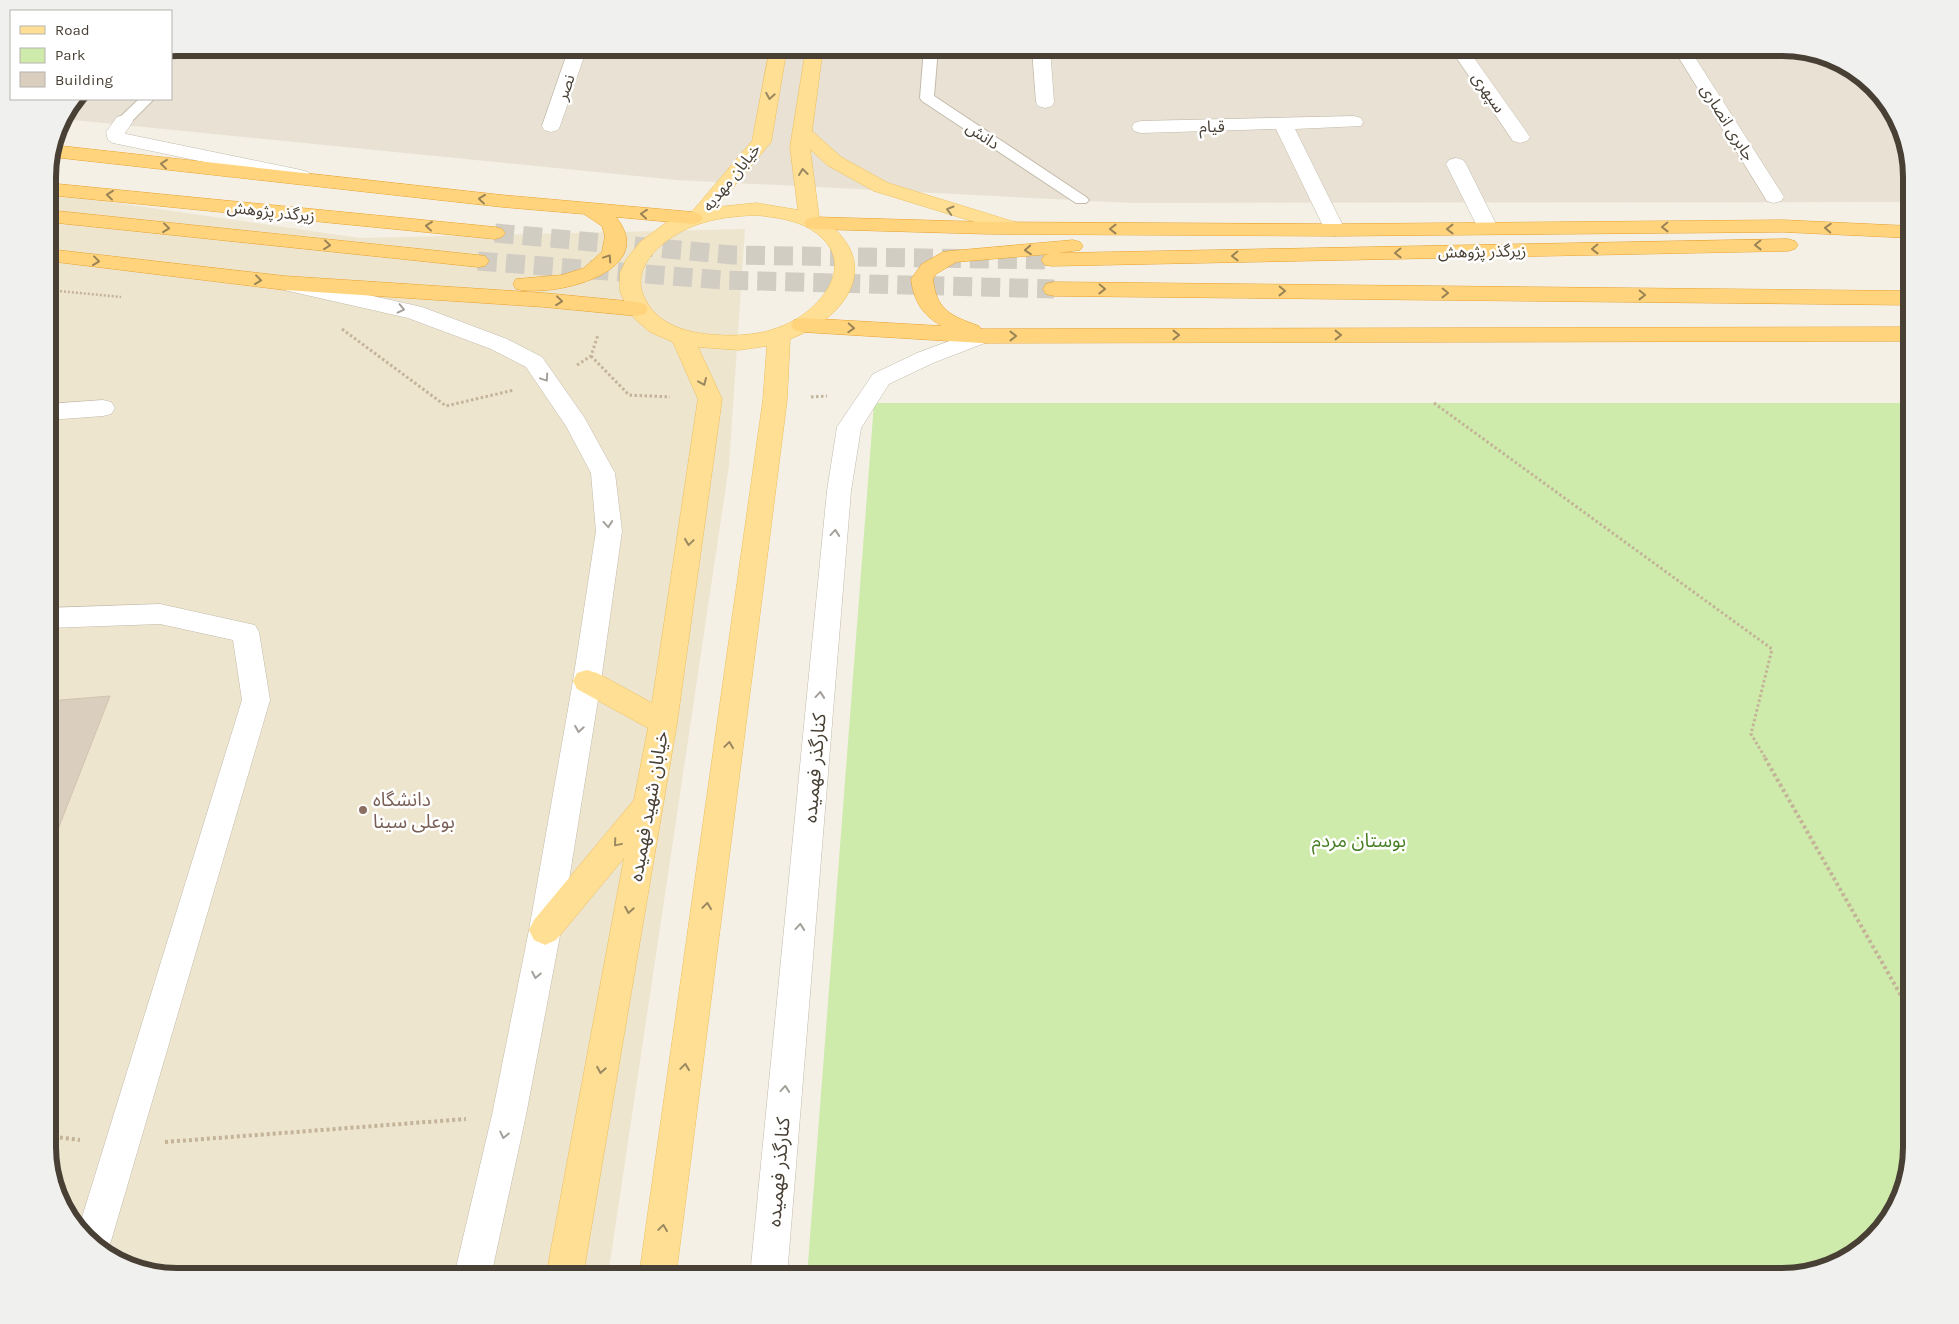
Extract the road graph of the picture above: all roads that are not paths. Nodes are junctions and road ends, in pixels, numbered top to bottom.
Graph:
1 (575, 56) edge
2 (777, 56) edge
3 (814, 56) edge
4 (930, 56) edge
5 (1042, 56) edge
6 (1464, 56) edge
7 (1686, 56) edge
8 (146, 100) edge
9 (1045, 102) dead end
10 (124, 121) joint
11 (1354, 122) dead end
12 (1283, 124) junction
13 (551, 126) dead end
14 (1141, 127) dead end
15 (802, 132) junction
16 (1520, 138) dead end
17 (59, 152) edge
18 (1456, 164) dead end
19 (332, 182) junction
20 (57, 190) edge
21 (1774, 197) dead end
22 (1081, 200) dead end
23 (587, 208) junction
24 (57, 217) edge
25 (696, 218) junction
26 (811, 222) junction
27 (1014, 228) junction
28 (1488, 228) junction
29 (1269, 229) junction
30 (1335, 230) junction
31 (1903, 232) edge
32 (495, 233) tunnel mouth
33 (1903, 242) edge
34 (57, 256) edge
35 (1052, 260) tunnel mouth
36 (478, 262) tunnel mouth
37 (286, 283) junction
38 (377, 289) junction
39 (1054, 289) tunnel mouth
40 (1903, 298) edge
41 (637, 309) junction
42 (791, 330) junction
43 (1903, 334) edge
44 (982, 336) junction
45 (683, 338) junction
46 (103, 408) dead end
47 (57, 411) edge
48 (57, 618) edge
49 (587, 681) junction
50 (663, 723) junction
51 (648, 806) junction
52 (545, 930) junction
53 (95, 1235) edge
54 (475, 1268) edge
55 (565, 1268) edge
56 (658, 1268) edge
57 (769, 1268) edge

1 - 13 street, نصر
2 -> 25 main road, خیابان مهدیه
3 - 15 main road
4 - 22 lane, دانش
5 - 9 street
6 - 16 street, سپهری
7 - 21 street, جابری انصاری
8 - 10 lane
10 - 19 street
11 - 12 street, قیام
12 - 14 street, قیام
12 - 30 street
26 -> 15 main road
27 -> 15 main road
19 -> 17 highway
18 - 28 street
23 -> 19 highway
32 -> 20 highway, زیرگذر پژوهش
25 -> 23 highway
38 -> 23 highway
24 -> 36 highway, زیرگذر پژوهش
25 - 26 main road
25 - 41 main road
26 - 27 highway
26 - 42 main road
29 -> 27 highway
28 -> 30 highway
31 -> 28 highway
29 - 30 highway
29 -> 44 highway
33 -> 35 highway, زیرگذر پژوهش
34 -> 37 highway
37 - 38 highway
37 -> 49 street
38 -> 41 highway
39 -> 40 highway
41 - 45 main road
42 -> 44 highway
42 - 45 main road
56 -> 42 main road
44 -> 43 highway
57 -> 44 street, کنارگذر فهمیده
45 -> 50 main road, خیابان شهید فهمیده
46 - 47 street
48 - 53 street
49 - 50 main road
49 -> 52 street
50 - 51 main road, خیابان شهید فهمیده
51 -> 52 main road
51 -> 55 main road, خیابان شهید فهمیده
52 -> 54 street

